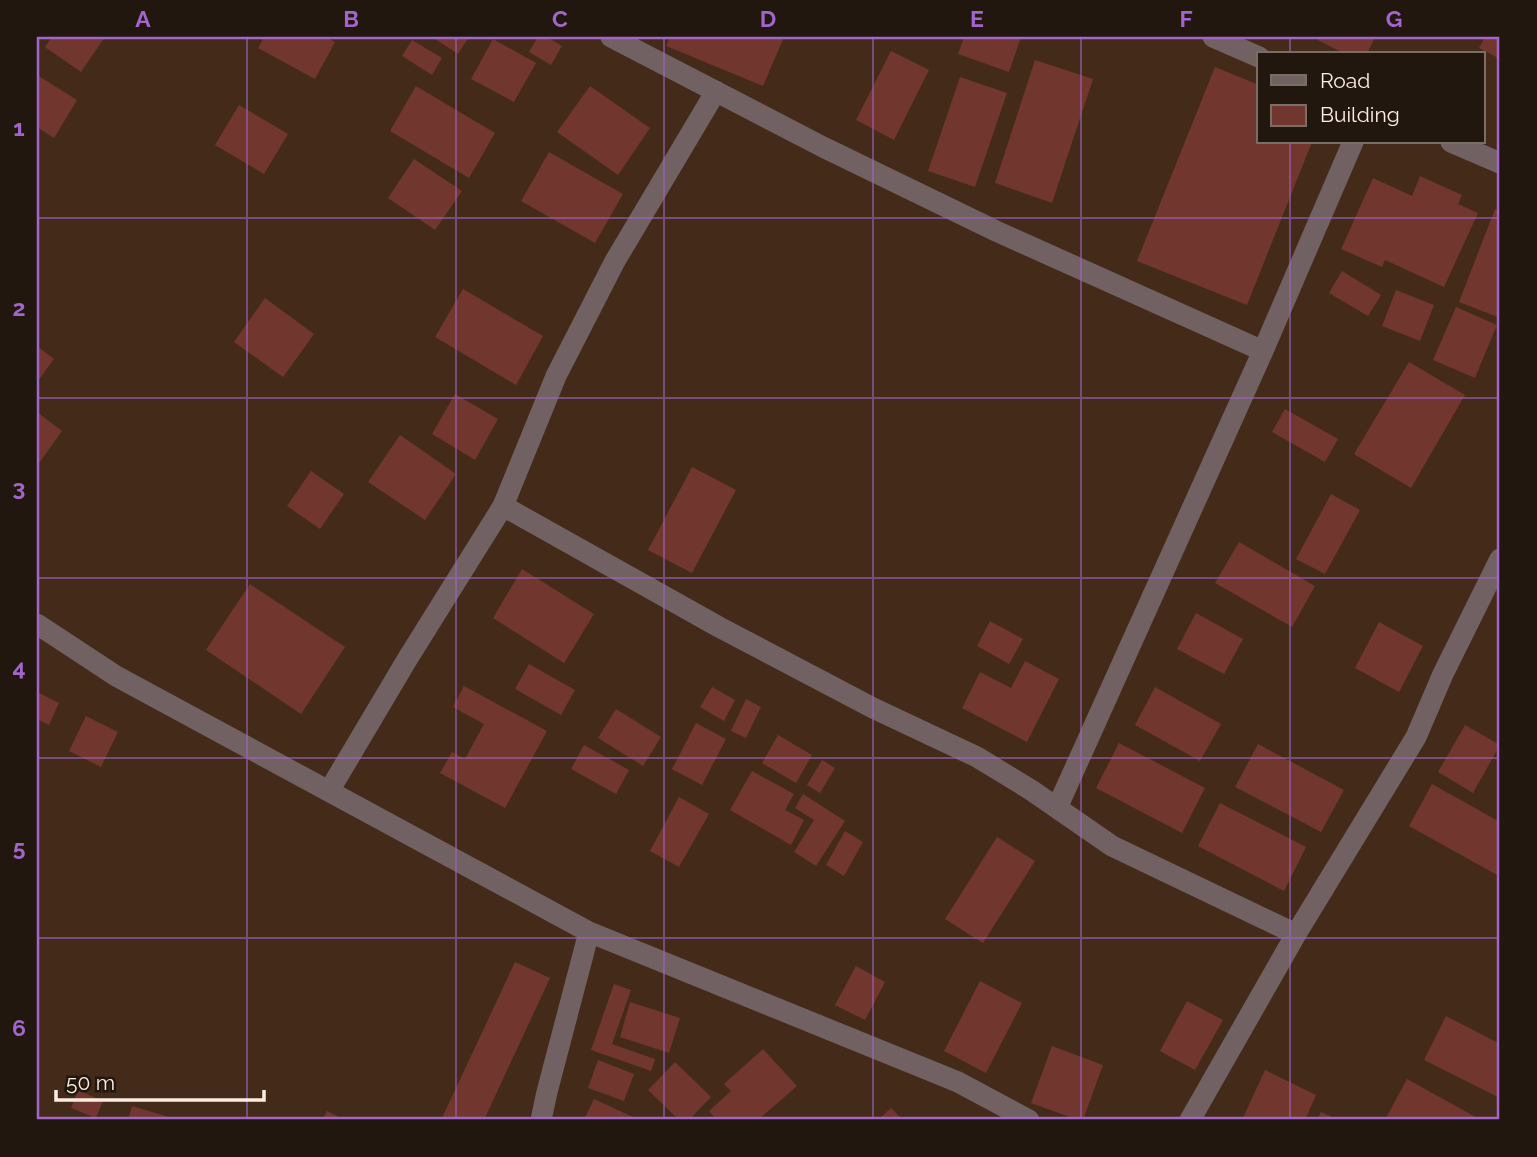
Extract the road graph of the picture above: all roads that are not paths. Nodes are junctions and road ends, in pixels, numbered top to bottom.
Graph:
1 (611, 37) edge
2 (1213, 37) edge
3 (1257, 56) edge
4 (716, 91) junction
5 (1352, 144) edge
6 (1456, 144) edge
7 (1500, 163) edge
8 (1263, 351) junction
9 (503, 506) junction
10 (1500, 559) edge
11 (37, 624) edge
12 (329, 790) junction
13 (1057, 808) junction
14 (589, 932) junction
15 (1296, 934) junction
16 (541, 1120) edge
17 (1030, 1120) edge
18 (1190, 1120) edge

1 - 4 street
2 - 3 street
4 - 8 street
4 - 9 street
5 - 8 street
6 - 7 street
8 - 13 street
9 - 12 street
9 - 13 street
10 - 15 street
11 - 12 street
12 - 14 street
13 - 15 street
14 - 16 street
14 - 17 street
15 - 18 street

